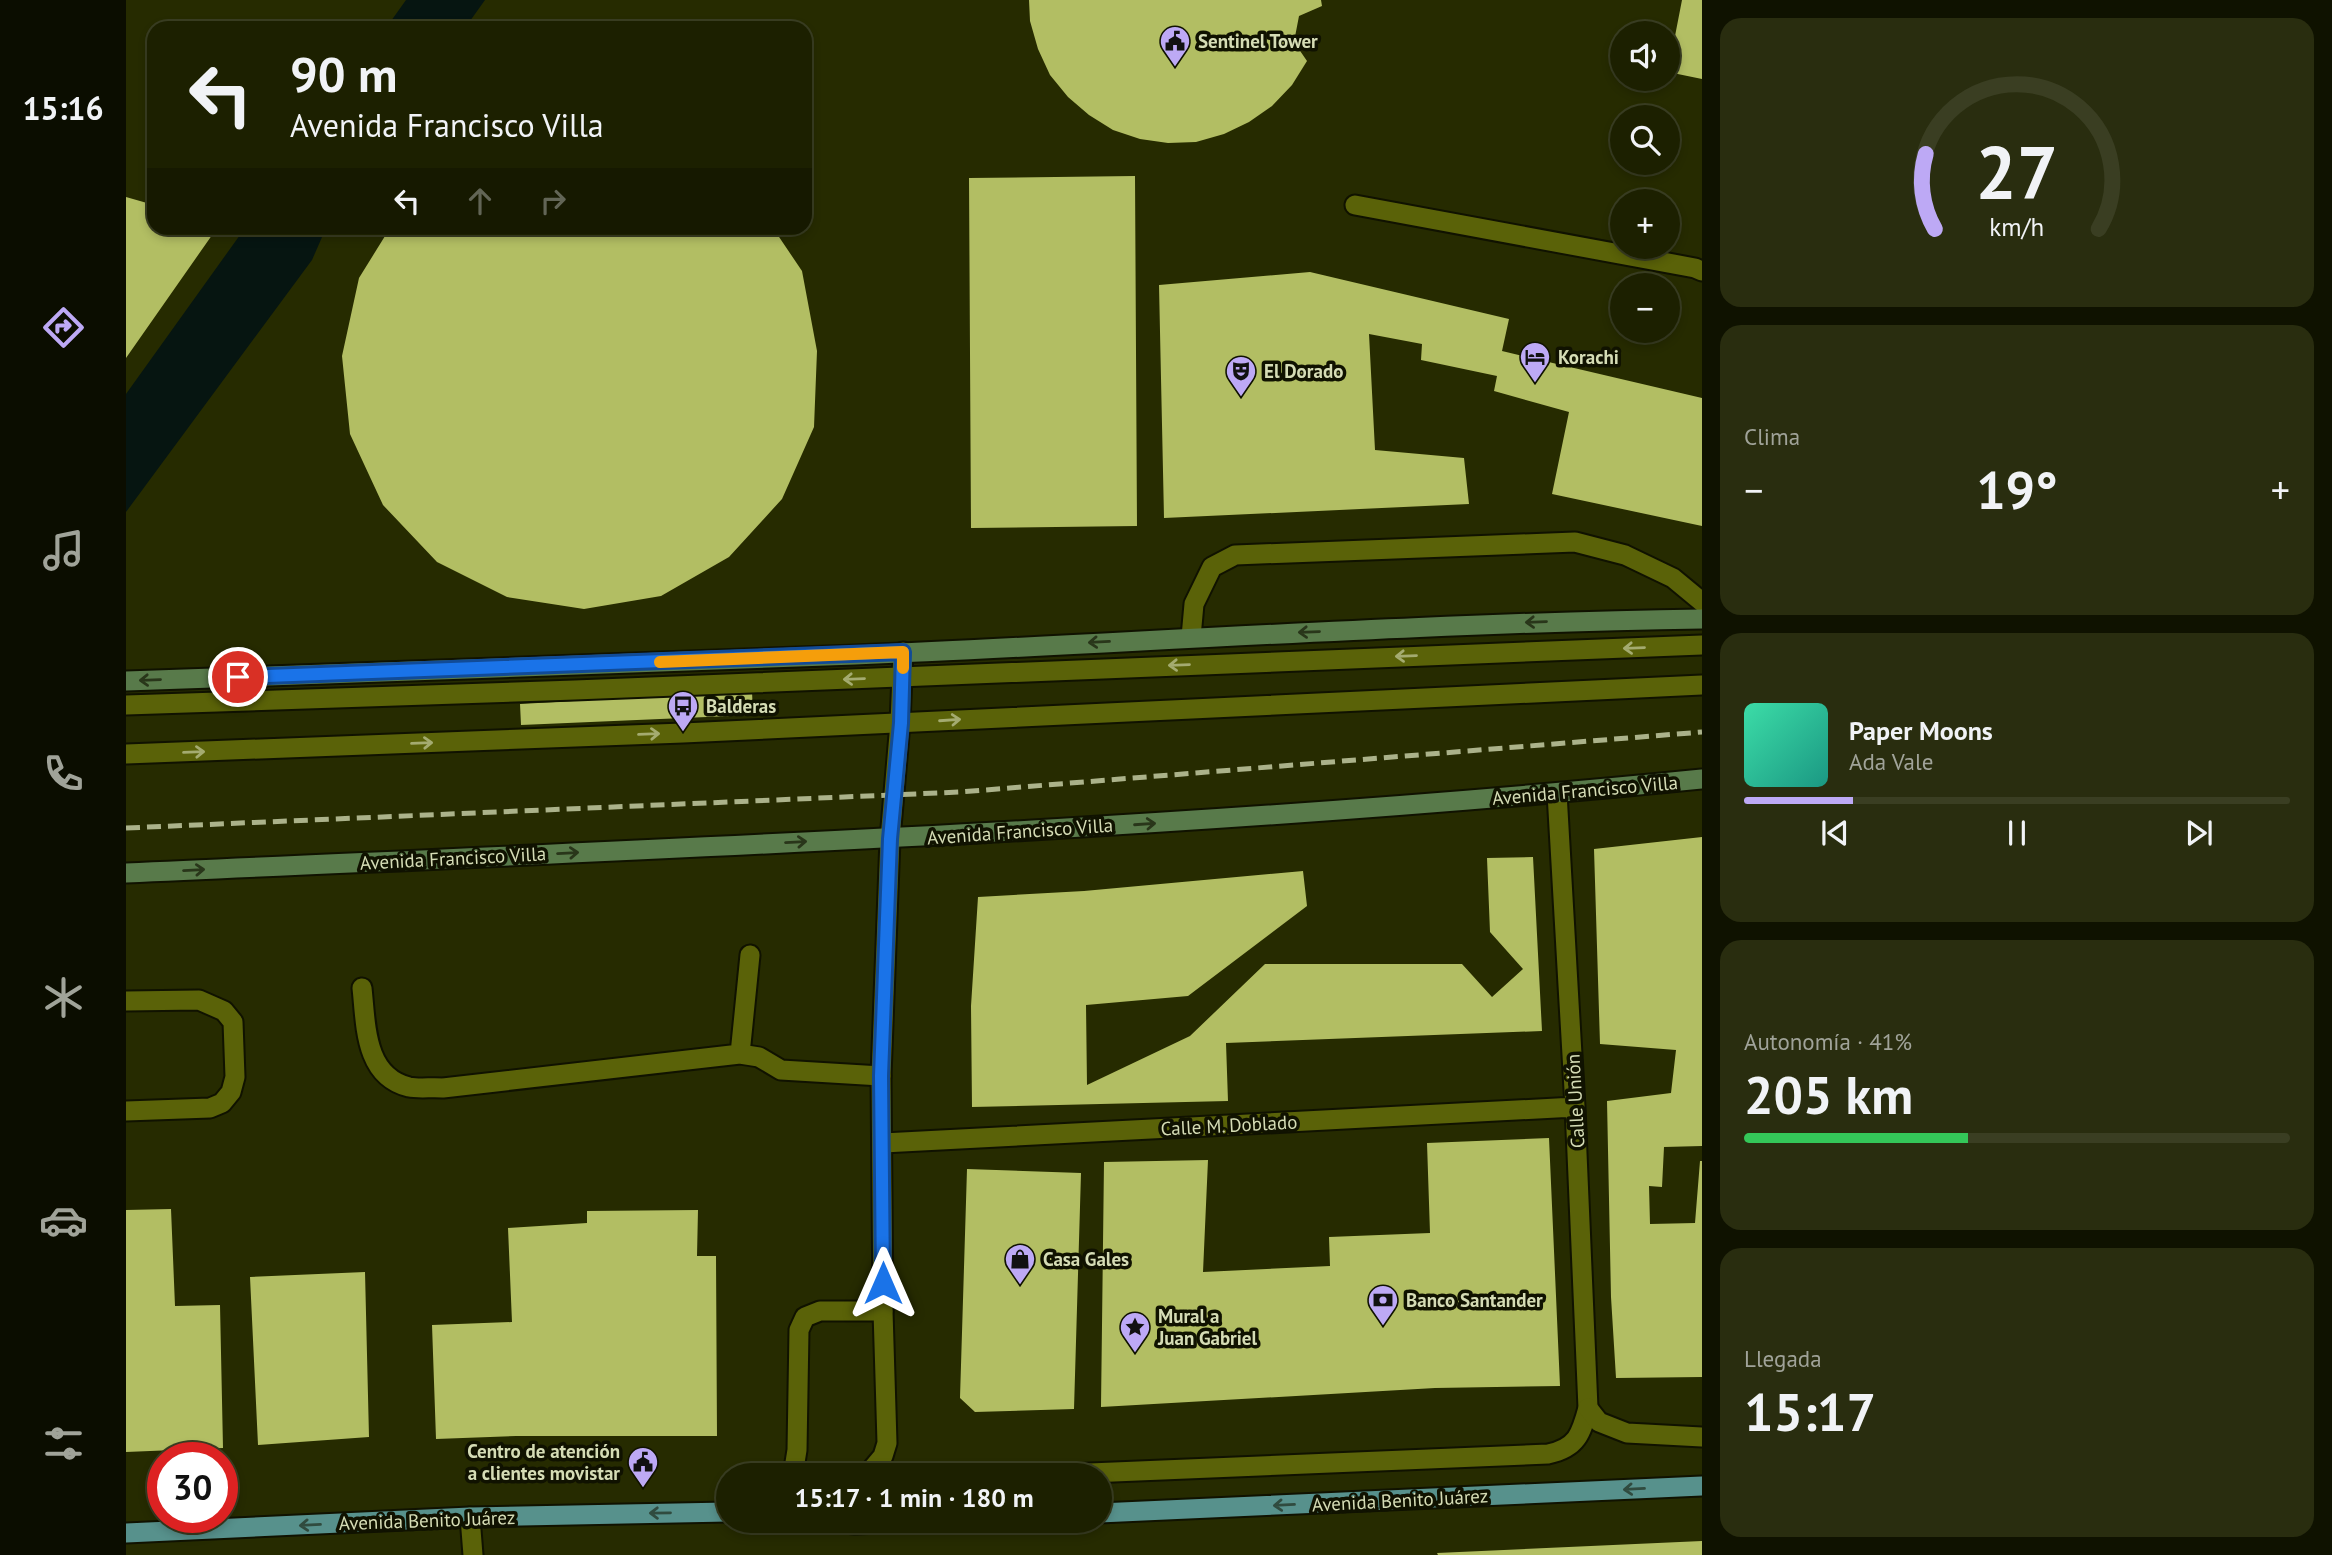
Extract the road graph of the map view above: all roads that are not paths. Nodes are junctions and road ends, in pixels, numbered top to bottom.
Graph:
1 (1355, 205) dead end
2 (1702, 271) edge
3 (1702, 602) edge
4 (1702, 618) edge
5 (1191, 637) junction
6 (1702, 645) edge
7 (903, 652) junction
8 (902, 677) junction
9 (126, 681) edge
10 (1702, 685) edge
11 (126, 705) edge
12 (901, 723) junction
13 (126, 754) edge
14 (1702, 779) edge
15 (1557, 793) junction
16 (890, 839) junction
17 (126, 873) edge
18 (750, 954) dead end
19 (362, 988) dead end
20 (126, 1001) edge
21 (740, 1054) junction
22 (881, 1076) junction
23 (1575, 1107) junction
24 (126, 1111) edge
25 (883, 1143) junction
26 (883, 1311) junction
27 (1588, 1408) junction
28 (1702, 1437) edge
29 (795, 1463) edge
30 (877, 1463) edge
31 (1112, 1472) edge
32 (1702, 1486) edge
33 (716, 1512) edge
34 (1112, 1512) edge
35 (470, 1517) junction
36 (126, 1533) edge
37 (473, 1555) edge

1 - 2 street
3 - 5 street
4 -> 5 main road
5 -> 7 main road
6 -> 8 street
7 - 8 street
7 -> 9 main road
8 -> 11 street
8 - 12 street
12 -> 10 street
13 -> 12 street
12 - 16 street
14 - 15 main road, Avenida Francisco Villa
16 -> 15 main road, Avenida Francisco Villa
15 - 23 street, Calle Unión
17 -> 16 main road, Avenida Francisco Villa
16 - 22 street
18 - 21 street
19 - 21 street
20 - 24 street
21 - 22 street
22 - 25 street
23 - 25 street, Calle M. Doblado
23 - 27 street, Calle Unión
25 - 26 street
26 - 29 street
26 - 30 street
27 - 28 street
27 - 31 street
32 -> 34 main road, Avenida Benito Juárez
33 -> 35 main road, Avenida Benito Juárez
35 -> 36 main road, Avenida Benito Juárez
35 - 37 street

